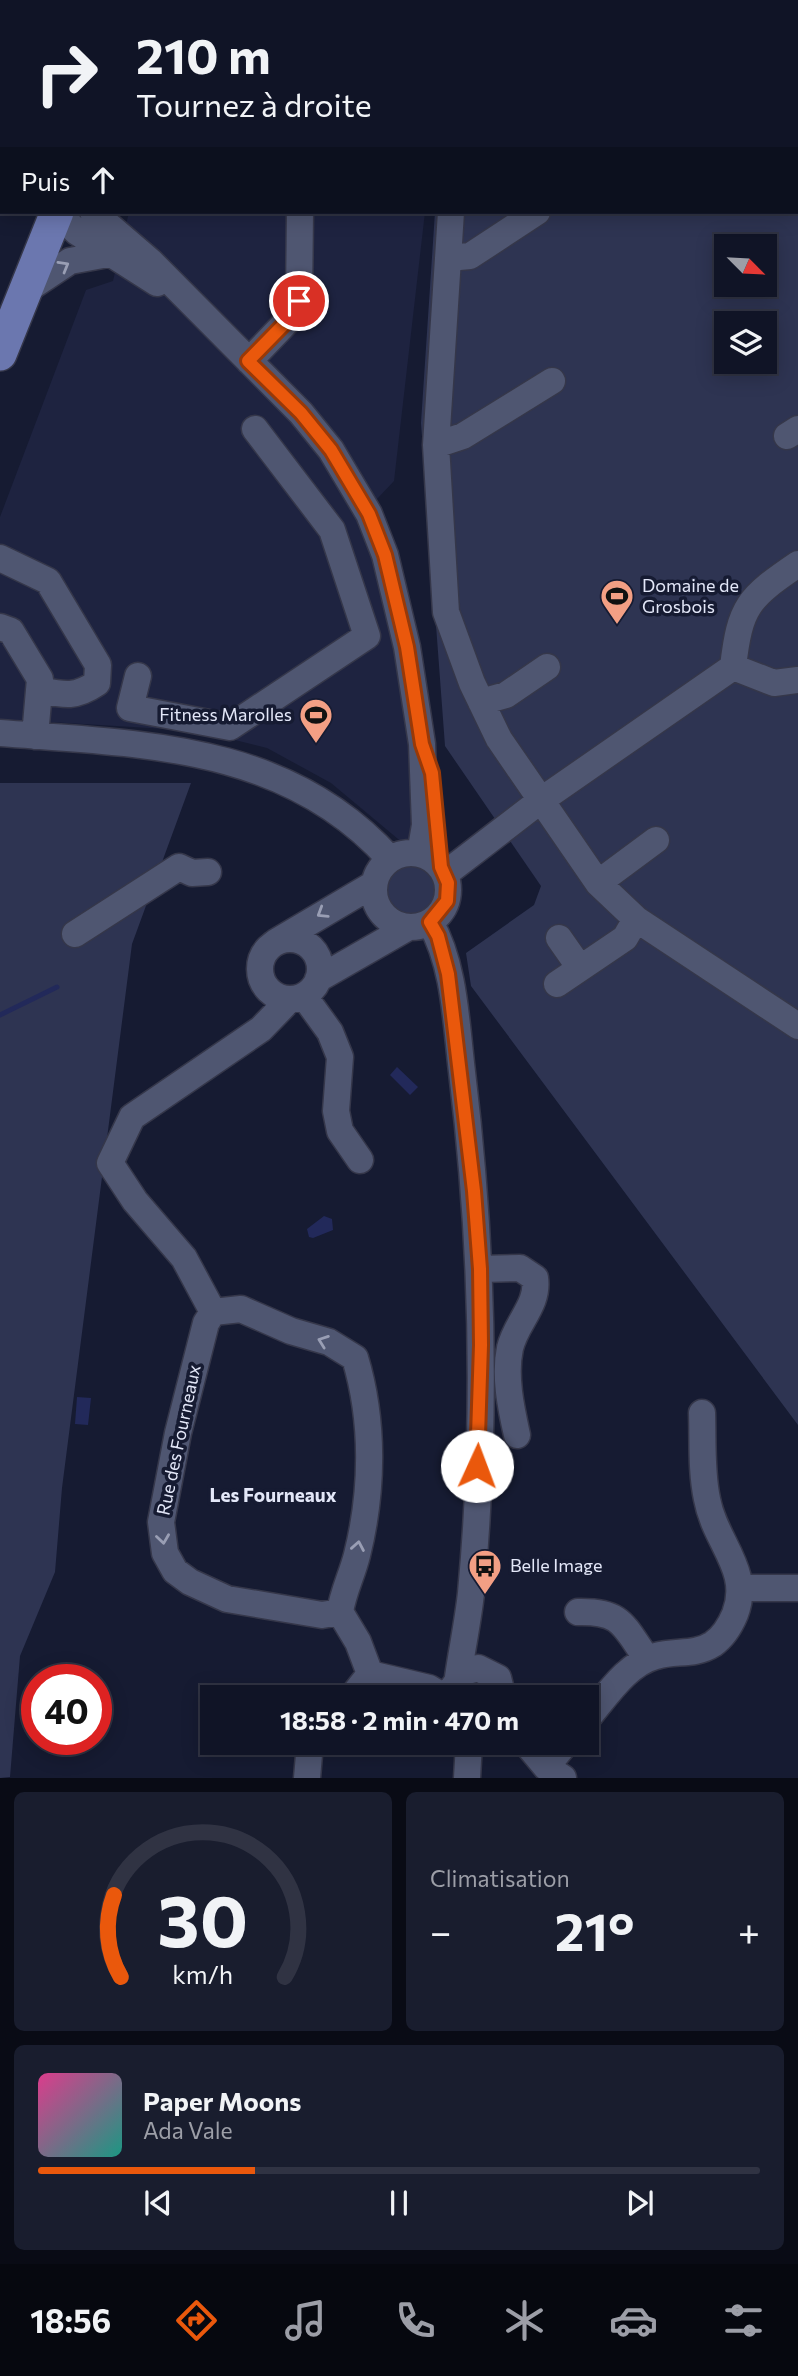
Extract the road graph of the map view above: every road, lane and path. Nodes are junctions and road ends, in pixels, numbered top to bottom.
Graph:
1 (33, 214) edge
2 (56, 214) edge
3 (59, 214) edge
4 (95, 214) edge
5 (300, 214) edge
6 (451, 214) edge
7 (534, 214) edge
8 (108, 254) junction
9 (448, 258) junction
10 (13, 293) edge
11 (194, 307) junction
12 (0, 354) edge
13 (248, 361) junction
14 (552, 380) dead end
15 (255, 429) dead end
16 (436, 444) junction
17 (369, 514) junction
18 (332, 530) junction
19 (0, 558) edge
20 (798, 564) edge
21 (0, 627) edge
22 (547, 667) dead end
23 (733, 667) junction
24 (138, 676) dead end
25 (798, 680) edge
26 (39, 690) junction
27 (481, 702) junction
28 (0, 733) edge
29 (35, 736) junction
30 (540, 801) junction
31 (656, 840) dead end
32 (390, 859) junction
33 (435, 865) junction
34 (208, 872) dead end
35 (598, 883) junction
36 (374, 884) junction
37 (636, 919) junction
38 (419, 925) junction
39 (75, 934) dead end
40 (559, 939) dead end
41 (272, 945) junction
42 (580, 968) junction
43 (557, 984) dead end
44 (304, 992) junction
45 (798, 1026) edge
46 (360, 1160) dead end
47 (480, 1269) junction
48 (213, 1312) junction
49 (702, 1413) dead end
50 (517, 1435) dead end
51 (740, 1588) junction
52 (798, 1588) edge
53 (471, 1595) junction
54 (341, 1612) junction
55 (578, 1612) dead end
56 (647, 1659) junction
57 (486, 1669) junction
58 (370, 1674) junction
59 (361, 1685) edge
60 (426, 1685) edge
61 (448, 1685) edge
62 (452, 1685) edge
63 (501, 1685) edge
64 (599, 1705) edge
65 (309, 1755) edge
66 (468, 1755) edge
67 (555, 1757) edge
68 (307, 1777) edge
69 (467, 1777) edge
70 (578, 1777) edge

1 - 10 main road
2 - 10 main road
3 - 8 street
4 - 11 street
5 - 13 street
6 - 9 street
7 - 9 street
10 -> 8 street
8 - 11 street
9 - 16 street
10 - 12 main road
11 - 13 street
13 - 17 street
14 - 16 street
15 - 18 street
16 - 27 street
17 - 18 street
17 - 33 street
18 - 24 street
19 - 26 street
20 - 23 street
21 - 26 street
22 - 27 street
23 - 25 street
23 - 30 street
26 - 29 street
27 - 30 street
28 - 29 street
29 - 32 street
30 - 33 street
30 - 35 street
31 - 35 street
32 - 33 street
32 - 36 street
33 - 38 street
34 - 39 street
35 - 37 street
36 - 38 street
36 -> 41 street
37 - 42 street
37 - 45 street
38 - 44 street
38 - 47 street
40 - 42 street
41 - 44 street
41 - 44 street
42 - 43 street
44 - 46 street
44 - 48 street
47 - 50 street
47 - 53 street
54 -> 48 street
48 -> 54 street, Rue des Fourneaux
49 - 51 street
51 - 52 street
51 - 56 street
53 - 57 street
53 - 61 street
54 - 58 street
55 - 56 street
56 - 64 street
57 - 62 street
57 - 63 street
58 - 59 street
58 - 60 street
65 - 68 street
66 - 69 street
67 - 70 street

